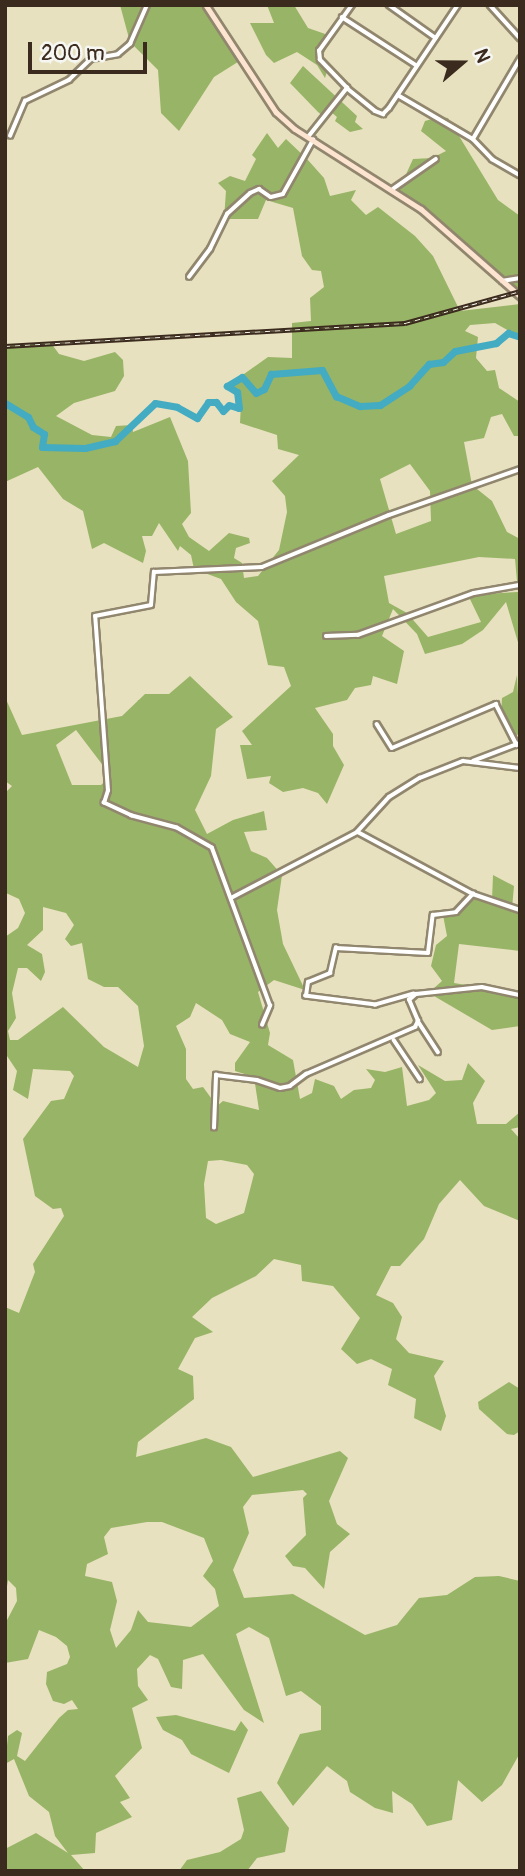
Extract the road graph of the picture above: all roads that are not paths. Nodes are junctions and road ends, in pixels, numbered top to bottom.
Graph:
1 (147, 5) edge
2 (206, 5) edge
3 (352, 5) edge
4 (389, 5) edge
5 (458, 5) edge
6 (490, 5) edge
7 (342, 17) junction
8 (436, 38) junction
9 (520, 38) edge
10 (520, 59) edge
11 (416, 65) junction
12 (347, 88) junction
13 (398, 94) junction
14 (10, 136) dead end
15 (311, 139) junction
16 (473, 139) junction
17 (436, 159) dead end
18 (520, 175) edge
19 (393, 189) junction
20 (189, 277) dead end
21 (520, 278) edge
22 (502, 281) junction
23 (520, 296) edge
24 (520, 469) edge
25 (520, 585) edge
26 (326, 636) dead end
27 (377, 724) dead end
28 (518, 744) edge
29 (471, 762) junction
30 (520, 768) edge
31 (358, 832) junction
32 (473, 894) junction
33 (230, 898) junction
34 (520, 910) edge
35 (416, 994) junction
36 (520, 995) edge
37 (418, 1021) junction
38 (262, 1025) dead end
39 (394, 1040) junction
40 (438, 1052) dead end
41 (420, 1079) dead end
42 (214, 1128) dead end

1 - 14 street
2 - 15 street
3 - 7 street
4 - 8 street
5 - 8 street
6 - 9 street
7 - 11 street
7 - 12 street
8 - 11 street
10 - 16 street
11 - 13 street
12 - 13 street
12 - 15 street
13 - 16 street
15 - 19 street
15 - 20 street
16 - 18 street
17 - 19 street
19 - 22 street
21 - 22 street
22 - 23 street
24 - 33 street
25 - 26 street
27 - 28 street
28 - 29 street
29 - 30 street
29 - 31 street
31 - 32 street
31 - 33 street
32 - 34 street
32 - 35 street
33 - 38 street
35 - 36 street
35 - 37 street
37 - 39 street
37 - 40 street
39 - 41 street
39 - 42 street

